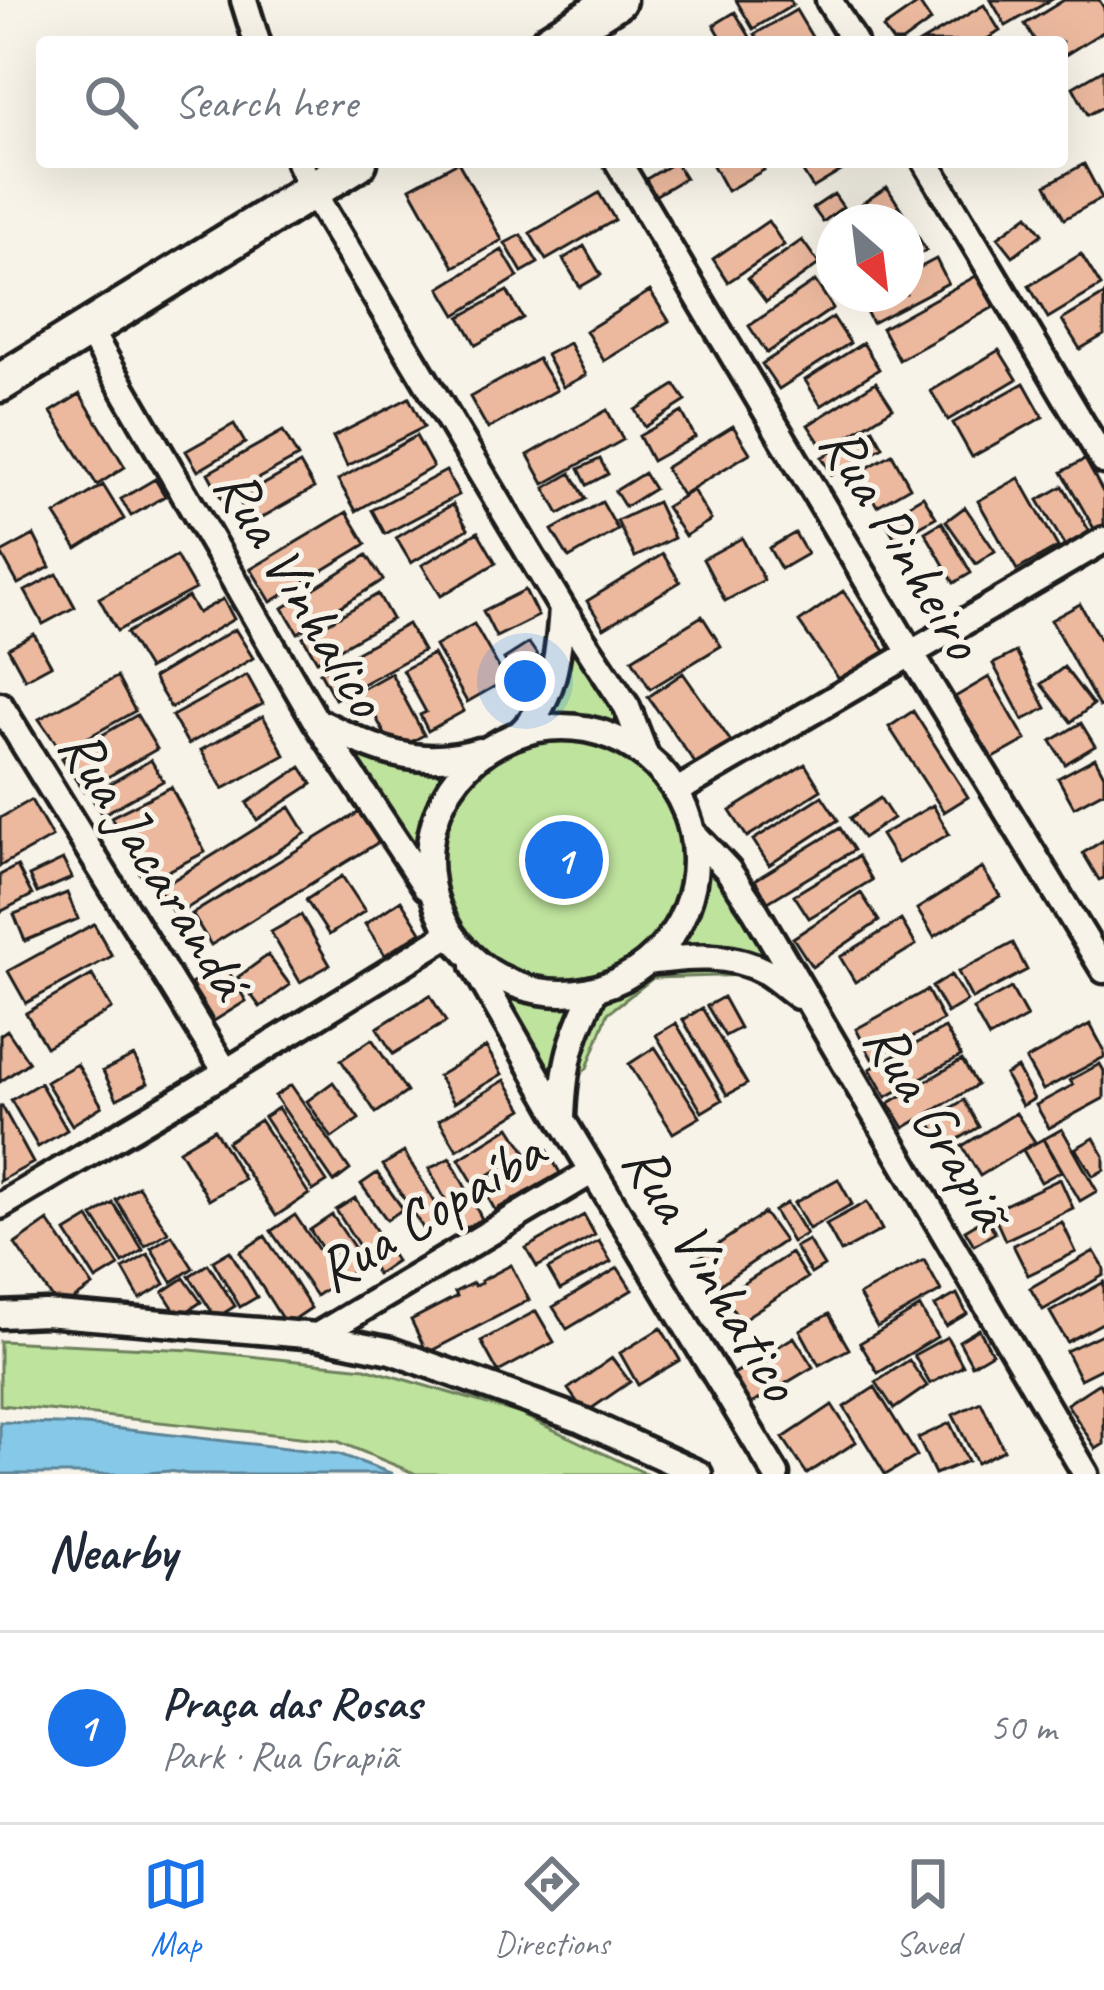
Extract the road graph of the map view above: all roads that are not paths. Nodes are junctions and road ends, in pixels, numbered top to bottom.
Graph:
1 (244, 0) edge
2 (616, 0) edge
3 (829, 0) edge
4 (255, 36) edge
5 (559, 36) edge
6 (850, 36) edge
7 (337, 168) edge
8 (622, 168) edge
9 (930, 168) edge
10 (306, 177) edge
11 (89, 330) junction
12 (0, 383) edge
13 (1104, 461) edge
14 (1104, 540) edge
15 (562, 608) junction
16 (911, 654) junction
17 (0, 705) edge
18 (316, 721) junction
19 (519, 734) junction
20 (489, 748) junction
21 (645, 754) junction
22 (677, 790) junction
23 (693, 832) junction
24 (434, 899) junction
25 (458, 944) junction
26 (648, 962) junction
27 (1104, 970) edge
28 (595, 989) junction
29 (809, 1005) junction
30 (226, 1072) junction
31 (562, 1120) junction
32 (593, 1171) junction
33 (0, 1206) edge
34 (0, 1315) edge
35 (317, 1336) junction
36 (699, 1474) edge
37 (776, 1474) edge
38 (1086, 1474) edge

1 - 4 street
2 - 5 main road
3 - 6 street
7 - 10 main road
8 - 16 street, Rua Pinheiro
9 - 13 street
10 - 11 main road
10 - 15 street
11 - 12 main road
11 - 18 street, Rua Vinhalico
14 - 16 street
15 - 19 street
15 - 21 street
16 - 22 street
16 - 27 street, Rua Pinheiro
17 - 30 street, Rua Jacarandá
18 - 20 street
18 - 24 street, Rua Vinhalico
19 - 20 street
19 - 21 street
20 - 24 street
21 - 22 street
22 - 23 street
23 - 26 street
23 - 29 street, Rua Grapiã
24 - 25 street
25 - 28 street
25 - 30 street
25 - 31 street
26 - 28 street
26 - 29 street
28 - 31 street
29 - 38 street, Rua Grapiã
30 - 33 street
31 - 32 street, Rua Vinhatico
32 - 35 street, Rua Copaíba
32 - 37 street, Rua Vinhatico
34 - 35 street
35 - 36 street

